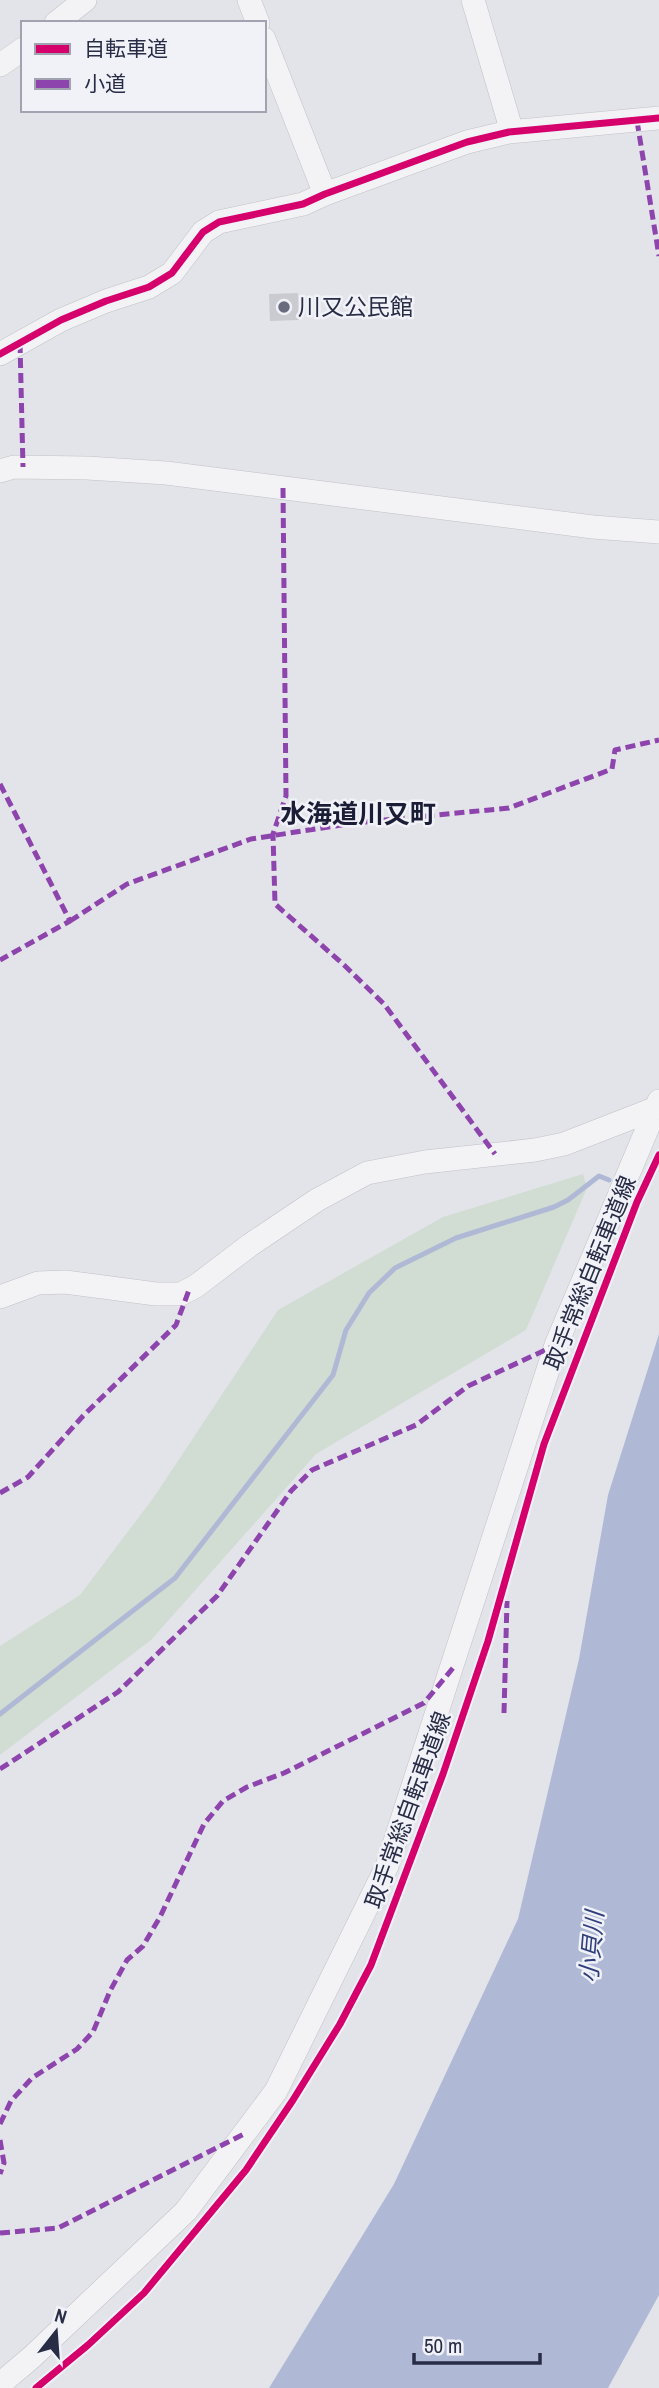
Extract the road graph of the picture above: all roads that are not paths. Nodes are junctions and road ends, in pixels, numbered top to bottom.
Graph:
1 (85, 0) edge
2 (249, 0) edge
3 (472, 0) edge
4 (59, 21) edge
5 (257, 21) edge
6 (266, 44) edge
7 (21, 50) edge
8 (0, 65) edge
9 (659, 118) edge
10 (509, 132) junction
11 (325, 194) junction
12 (0, 354) edge
13 (0, 471) edge
14 (659, 532) edge
15 (657, 1105) edge
16 (0, 1297) edge
17 (0, 2384) edge

1 - 4 street
2 - 5 street
3 - 10 street
6 - 11 street
7 - 8 street
9 - 10 street
10 - 11 street
11 - 12 street
13 - 14 street
15 - 16 street
15 - 17 street

